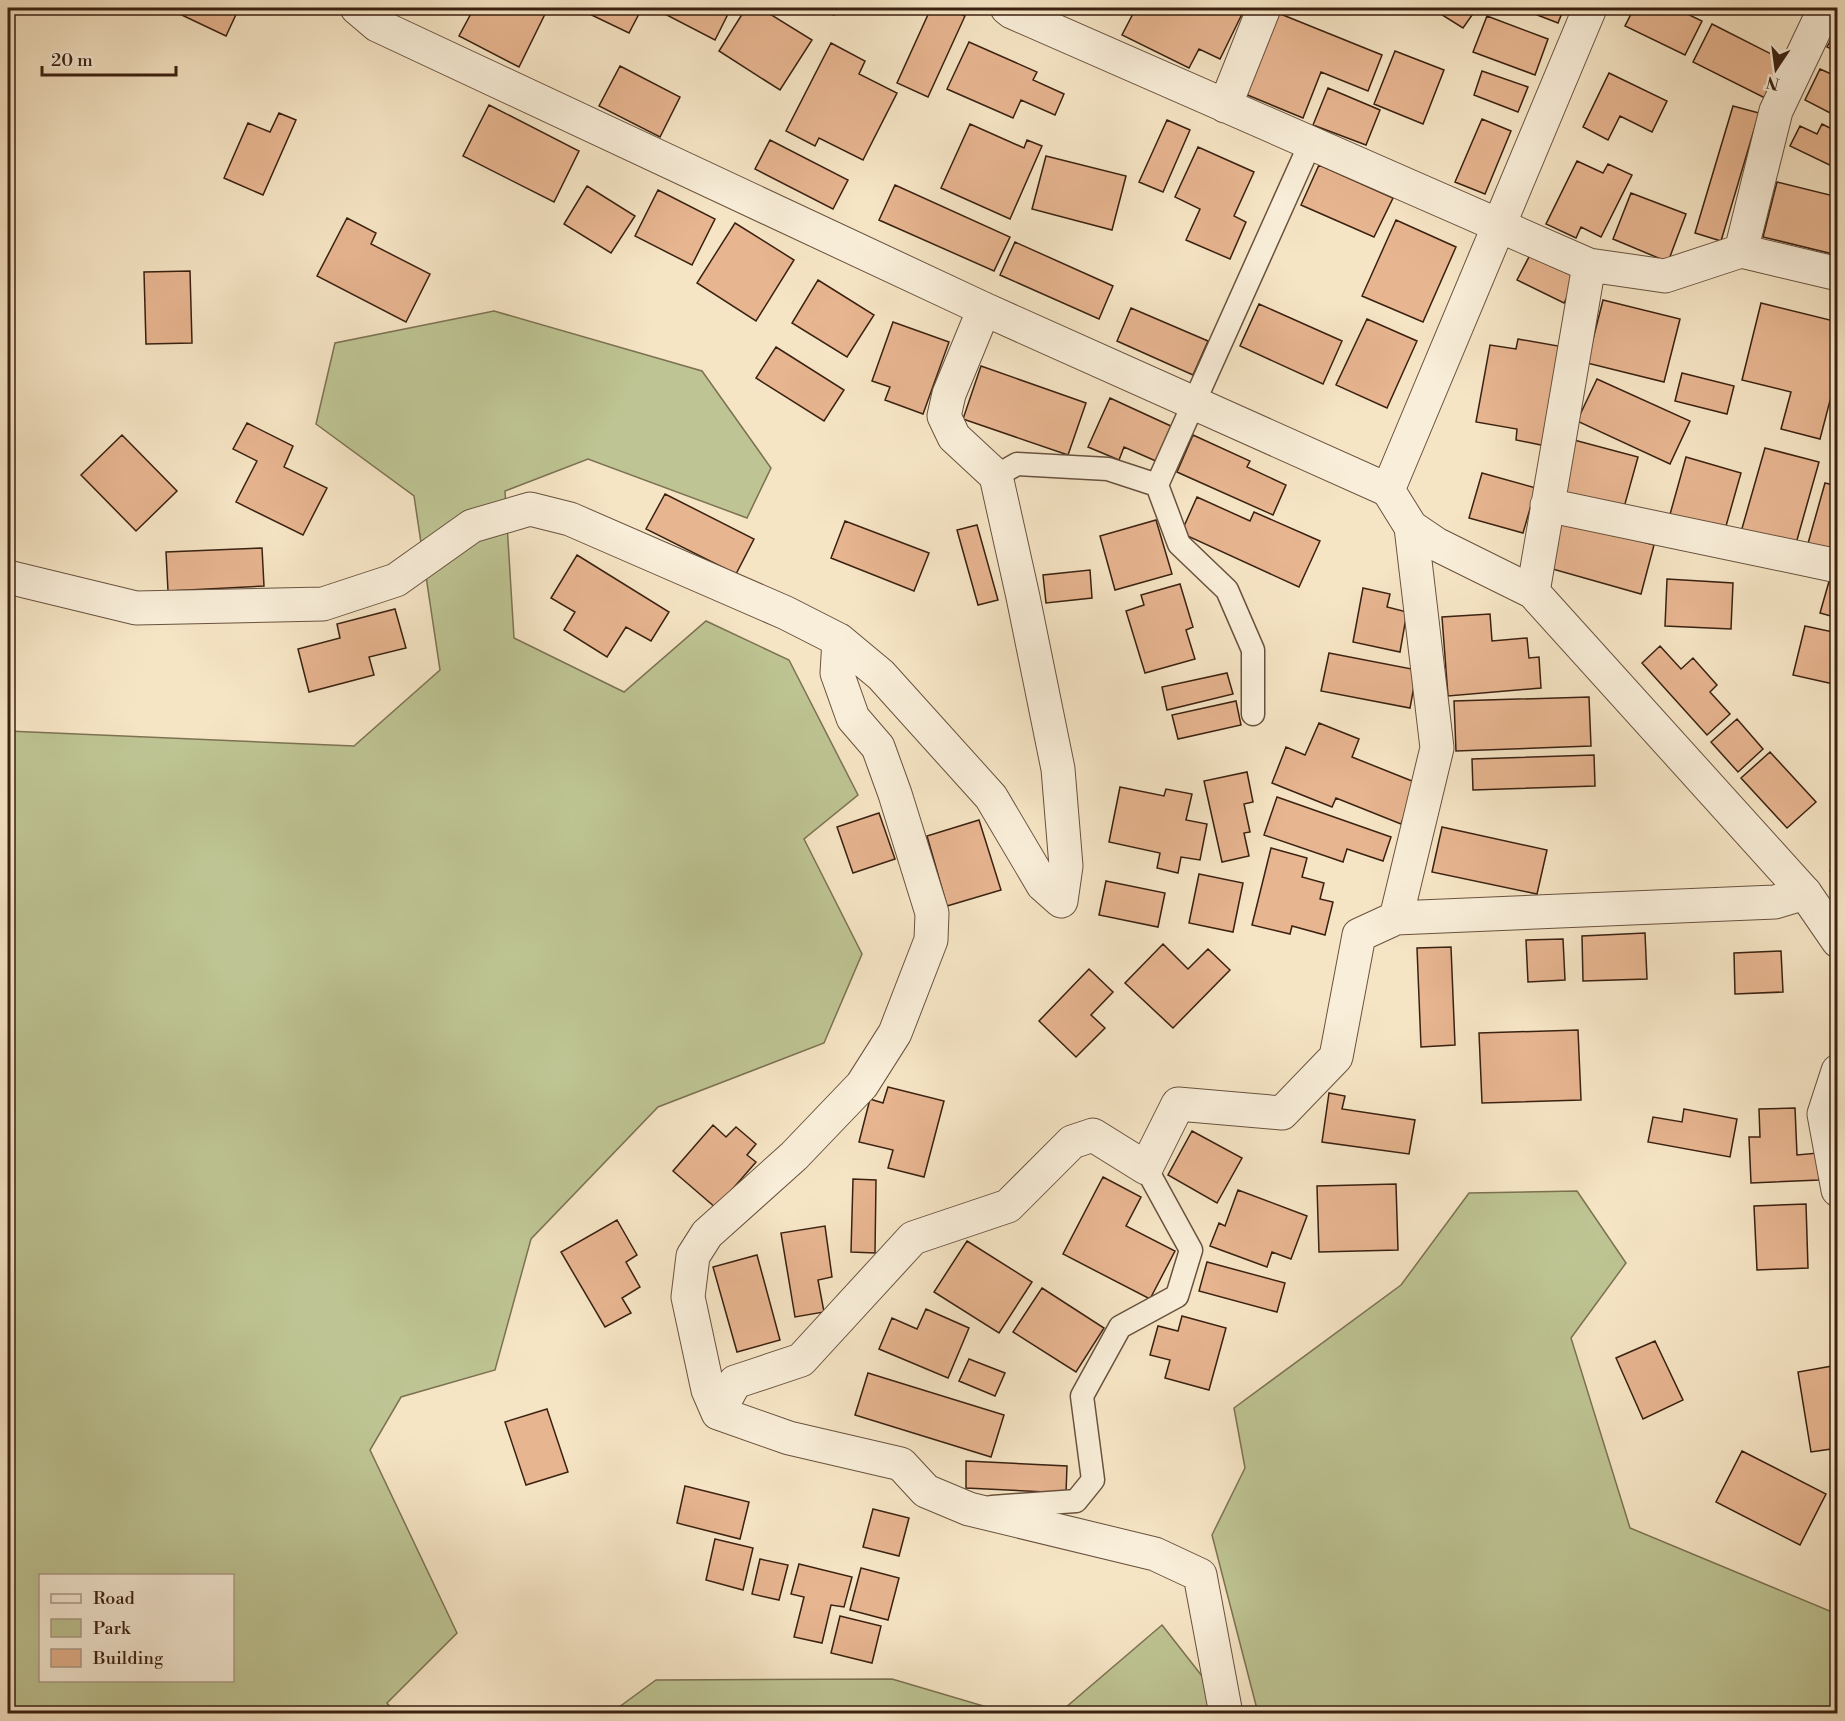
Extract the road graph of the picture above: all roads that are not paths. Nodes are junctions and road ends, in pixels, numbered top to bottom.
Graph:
1 (357, 8) edge
2 (1264, 8) edge
3 (1590, 8) edge
4 (1825, 8) edge
5 (1011, 9) edge
6 (1225, 106) junction
7 (1310, 144) junction
8 (1500, 227) junction
9 (1741, 251) junction
10 (1589, 265) junction
11 (1838, 274) edge
12 (984, 309) junction
13 (1194, 403) junction
14 (996, 476) junction
15 (1157, 485) junction
16 (1388, 490) junction
17 (1547, 506) junction
18 (1411, 527) junction
19 (1838, 566) edge
20 (8, 578) edge
21 (1533, 592) junction
22 (839, 640) junction
23 (1253, 714) dead end
24 (1805, 893) junction
25 (1396, 918) junction
26 (1838, 941) edge
27 (1838, 1071) edge
28 (1146, 1168) junction
29 (1838, 1190) edge
30 (718, 1413) junction
31 (969, 1509) junction
32 (1226, 1713) edge

1 - 12 street
2 - 6 street
3 - 8 street
4 - 9 street
5 - 6 street
6 - 7 street
7 - 8 street
7 - 13 lane
8 - 10 street
8 - 16 street
9 - 10 street
9 - 11 street
10 - 17 street
12 - 13 street
12 - 14 street
13 - 15 lane
13 - 16 street
14 - 15 lane
14 - 22 street
15 - 23 lane
16 - 18 street
17 - 19 street
17 - 21 street
18 - 21 street
18 - 25 street
20 - 22 street
21 - 24 street
22 - 30 street
24 - 25 street
24 - 26 street
25 - 28 street
27 - 29 street
28 - 30 street
28 - 31 lane
30 - 31 street
31 - 32 street

